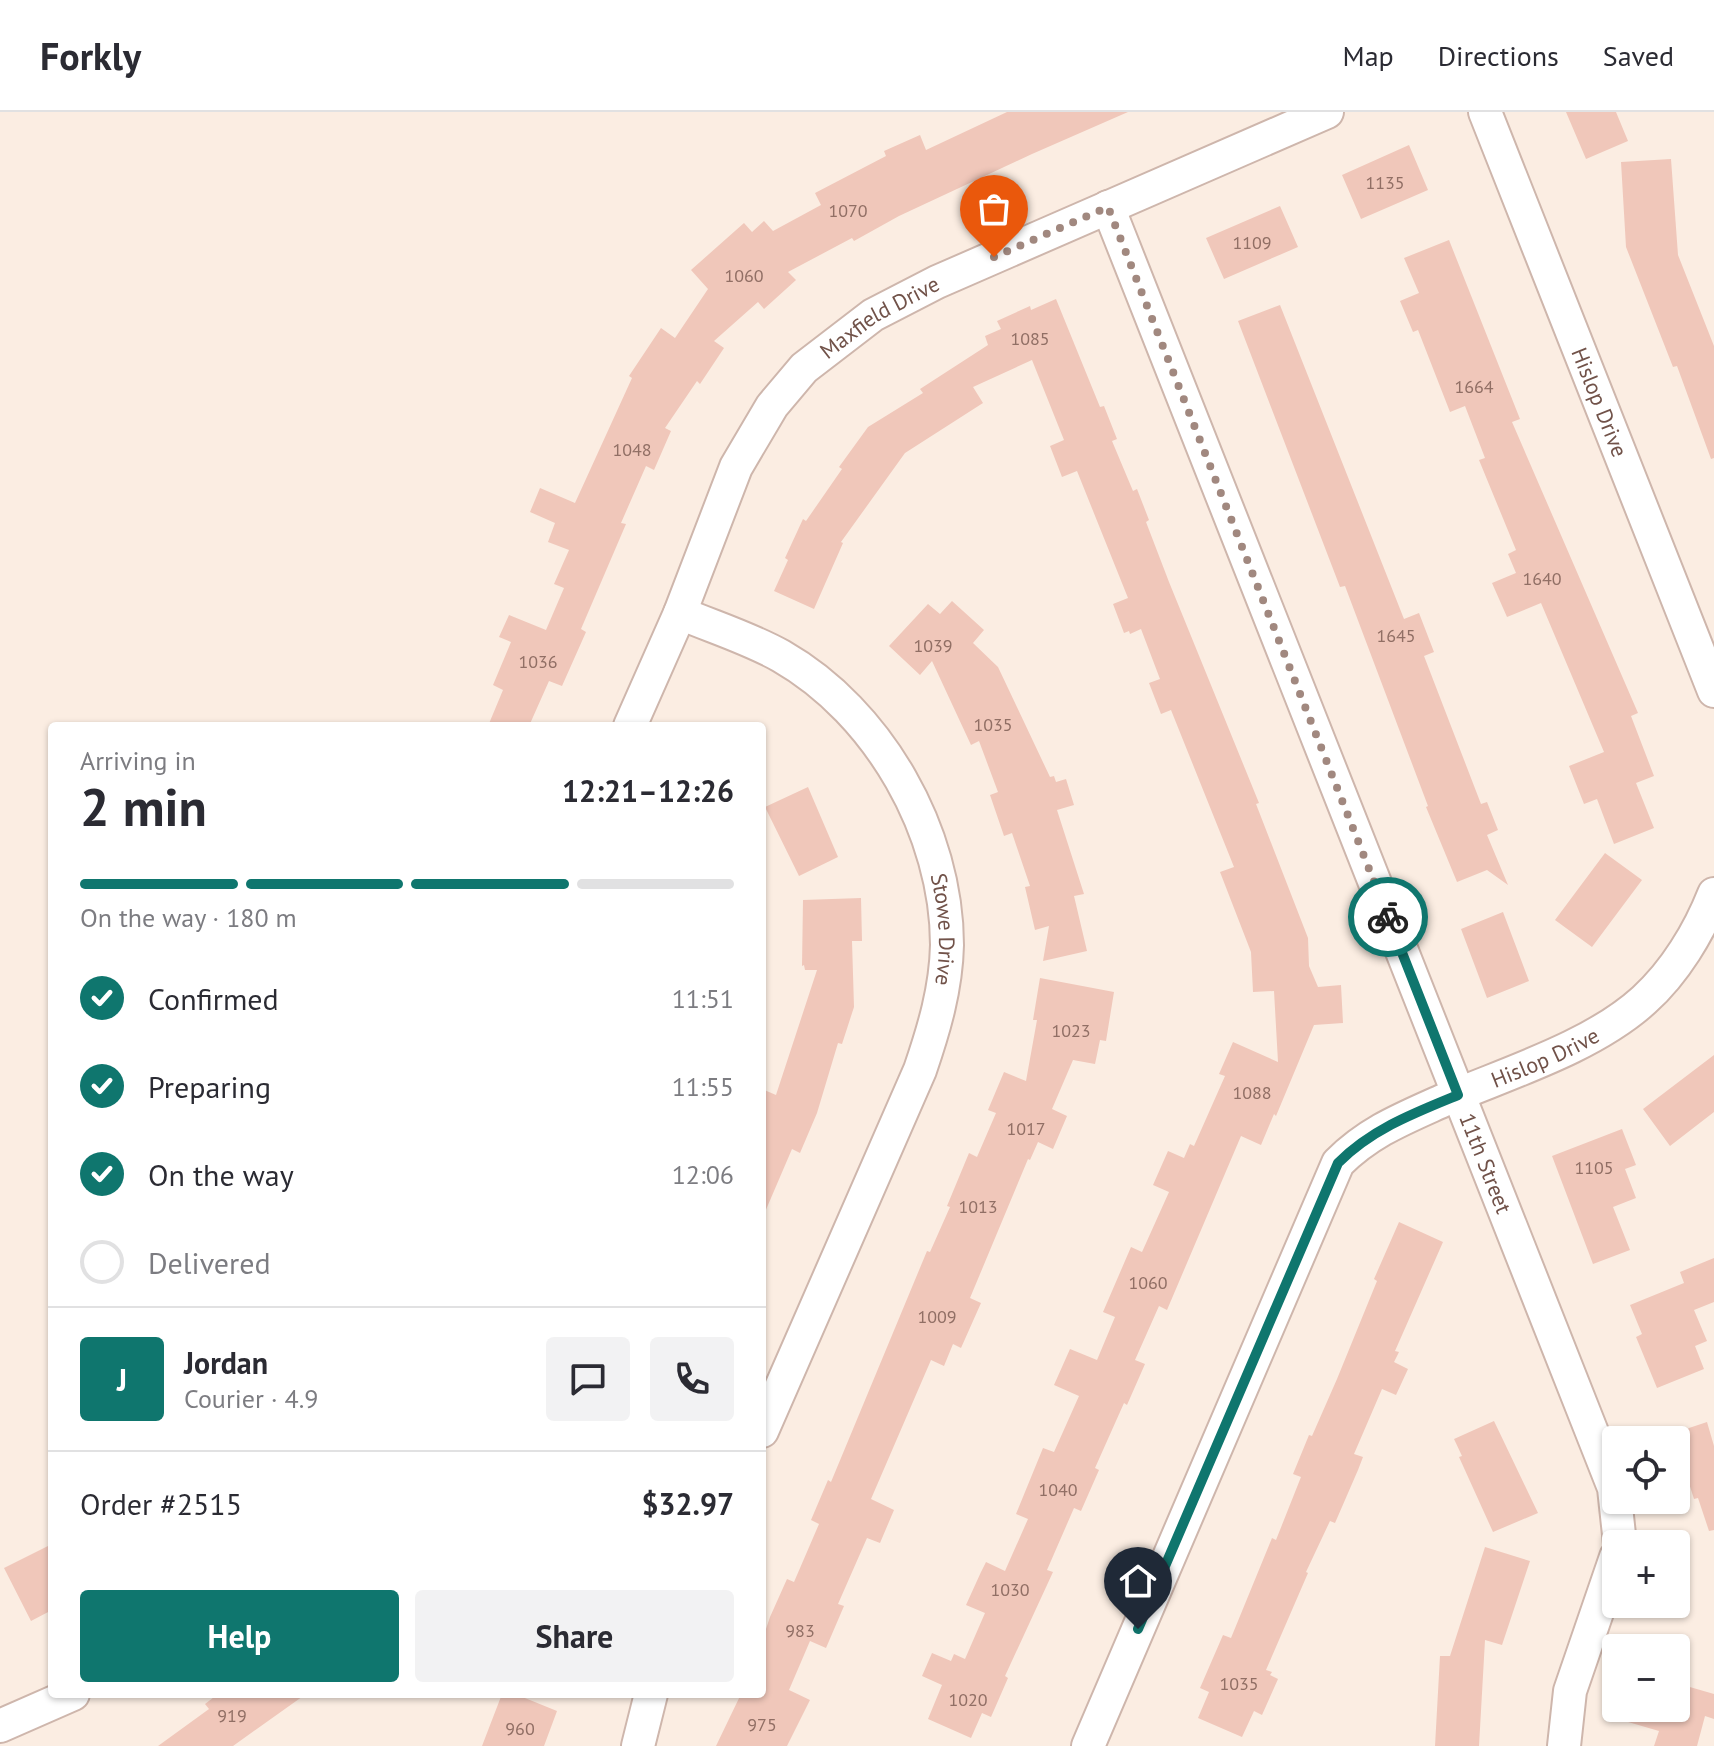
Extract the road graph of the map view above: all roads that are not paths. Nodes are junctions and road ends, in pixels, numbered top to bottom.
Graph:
1 (1327, 112) edge
2 (1485, 112) edge
3 (1108, 207) junction
4 (680, 613) junction
5 (1714, 691) edge
6 (632, 722) edge
7 (1714, 894) edge
8 (1458, 1095) junction
9 (766, 1422) edge
10 (1618, 1530) edge
11 (1602, 1598) edge
12 (64, 1698) edge
13 (650, 1698) edge
14 (0, 1726) edge
15 (638, 1746) edge
16 (1088, 1746) edge
17 (1564, 1746) edge

1 - 3 street, Maxfield Drive
2 - 5 street, Hislop Drive
3 - 4 street, Maxfield Drive
3 - 8 street, 11th Street
4 - 6 street, Maxfield Drive
4 - 9 street, Stowe Drive
7 - 8 street, Hislop Drive
8 - 10 street, 11th Street
8 - 16 street, Hislop Drive
11 - 17 street
12 - 14 street
13 - 15 street

